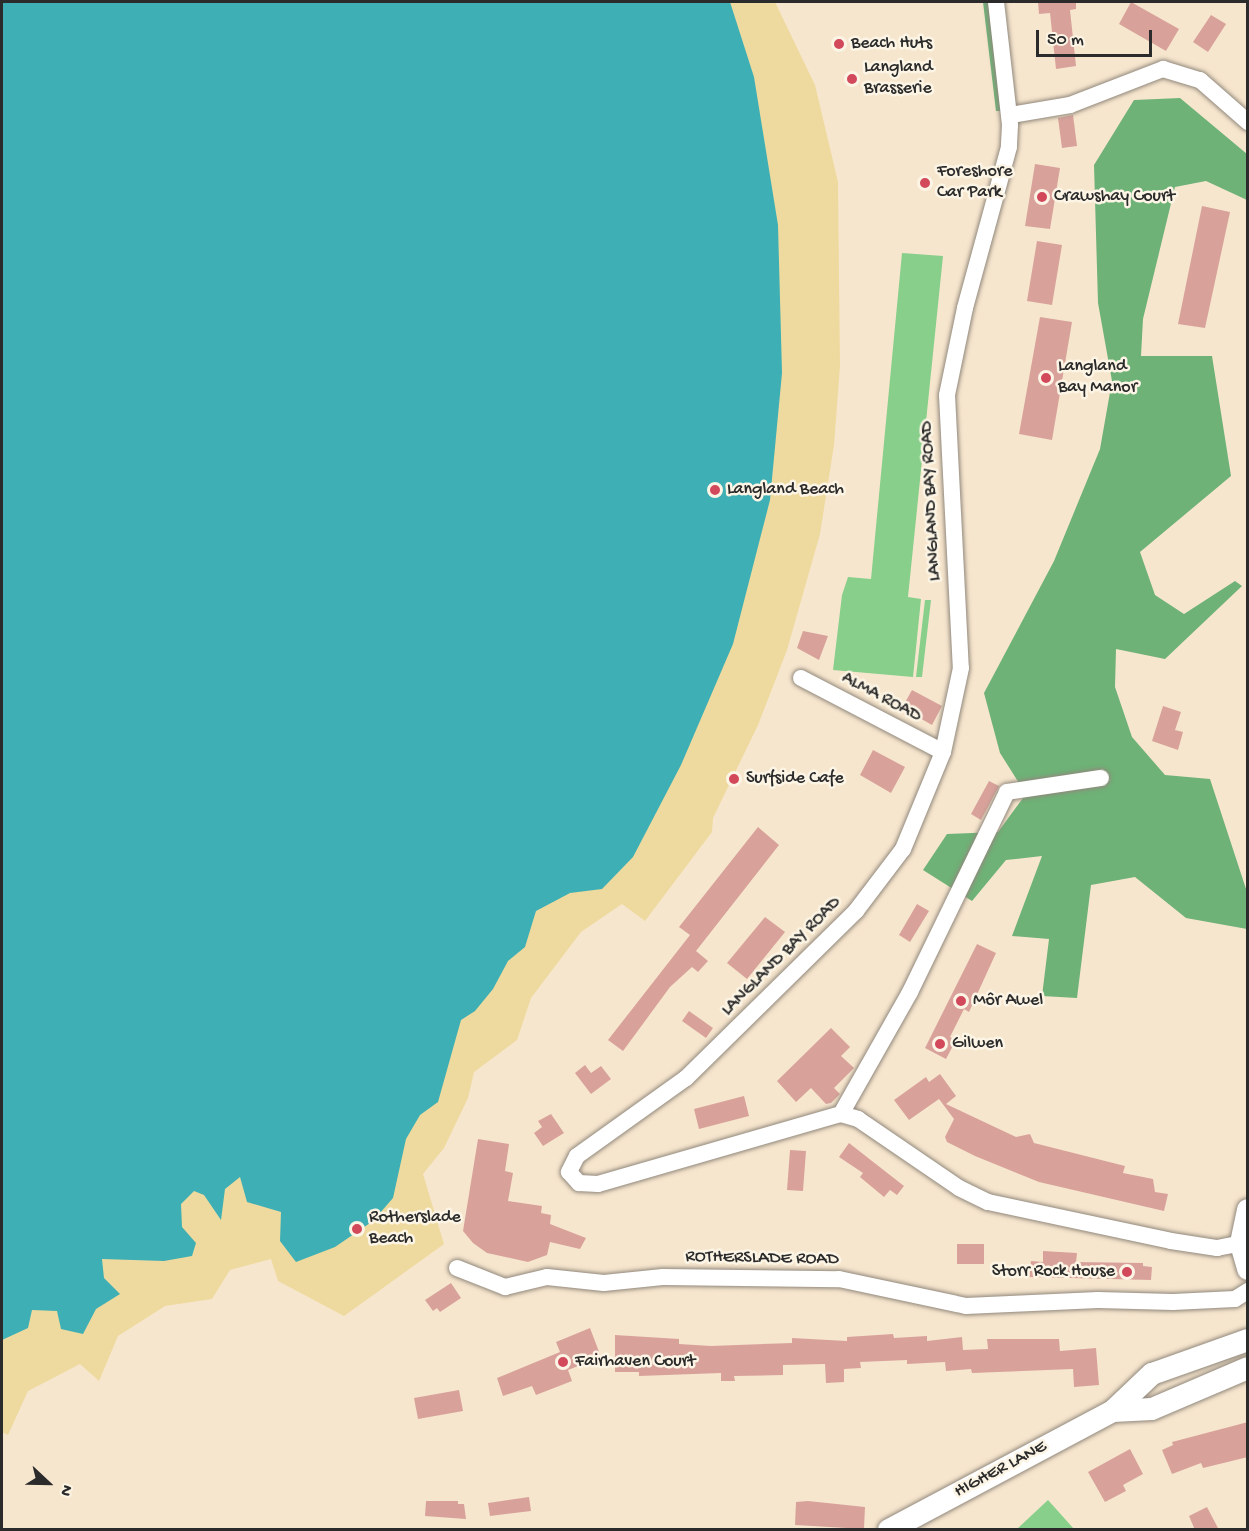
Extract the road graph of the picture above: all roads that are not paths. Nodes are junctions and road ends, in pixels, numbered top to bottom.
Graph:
1 (996, 2) edge
2 (1011, 115) junction
3 (1248, 122) edge
4 (801, 678) dead end
5 (943, 752) junction
6 (1101, 778) dead end
7 (841, 1114) junction
8 (1248, 1210) edge
9 (1244, 1243) edge
10 (457, 1268) dead end
11 (1248, 1269) edge
12 (1248, 1292) edge
13 (1248, 1340) edge
14 (1248, 1368) edge
15 (1113, 1412) junction
16 (889, 1530) edge

1 - 2 street, LANGLAND BAY ROAD
2 - 3 street
2 - 5 street, LANGLAND BAY ROAD
4 - 5 street, ALMA ROAD
5 - 7 street, LANGLAND BAY ROAD
6 - 7 street
7 - 9 street
8 - 9 street
9 - 11 street
10 - 12 street, ROTHERSLADE ROAD
13 - 15 street, HIGHER LANE
14 - 15 street, HIGHER LANE
15 - 16 street, HIGHER LANE

